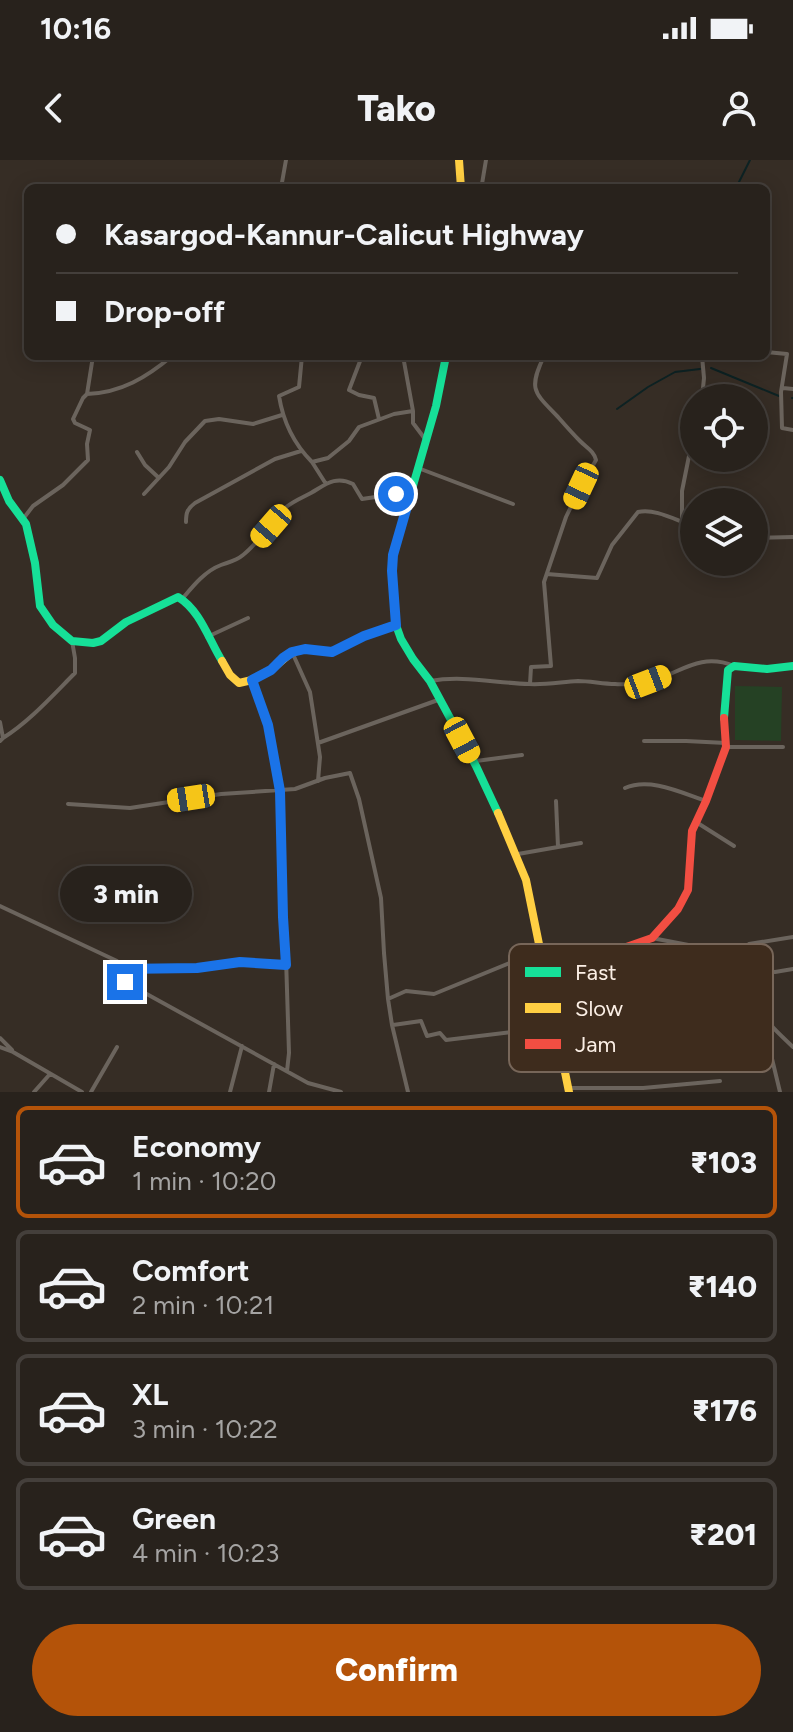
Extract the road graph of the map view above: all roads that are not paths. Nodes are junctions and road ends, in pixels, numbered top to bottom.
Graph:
1 (286, 160) edge
2 (459, 160) edge
3 (486, 160) edge
4 (282, 184) edge
5 (461, 184) edge
6 (481, 184) edge
7 (770, 352) edge
8 (92, 360) edge
9 (167, 360) edge
10 (302, 360) edge
11 (360, 360) edge
12 (404, 360) edge
13 (446, 360) edge
14 (542, 360) edge
15 (702, 360) edge
16 (703, 384) edge
17 (783, 388) junction
18 (793, 389) edge
19 (87, 394) junction
20 (413, 411) junction
21 (282, 415) junction
22 (379, 419) junction
23 (793, 430) edge
24 (425, 440) junction
25 (301, 451) junction
26 (137, 452) dead end
27 (312, 462) junction
28 (417, 468) junction
29 (159, 478) junction
30 (0, 480) edge
31 (326, 484) junction
32 (144, 494) dead end
33 (410, 496) junction
34 (513, 504) dead end
35 (23, 519) junction
36 (680, 521) edge
37 (186, 522) dead end
38 (793, 537) edge
39 (768, 538) edge
40 (547, 574) junction
41 (183, 598) junction
42 (248, 618) dead end
43 (396, 625) junction
44 (207, 637) junction
45 (72, 641) junction
46 (292, 652) junction
47 (734, 666) junction
48 (793, 666) edge
49 (252, 680) junction
50 (430, 681) junction
51 (530, 684) junction
52 (440, 699) junction
53 (0, 722) edge
54 (1, 739) edge
55 (644, 741) dead end
56 (318, 743) junction
57 (726, 745) junction
58 (783, 747) dead end
59 (522, 755) dead end
60 (473, 761) junction
61 (318, 781) junction
62 (625, 788) dead end
63 (280, 791) junction
64 (556, 801) dead end
65 (706, 801) junction
66 (68, 804) dead end
67 (696, 822) junction
68 (581, 843) dead end
69 (734, 846) dead end
70 (558, 847) junction
71 (516, 855) junction
72 (0, 906) edge
73 (793, 937) edge
74 (652, 938) junction
75 (540, 944) edge
76 (635, 944) edge
77 (683, 944) edge
78 (749, 944) edge
79 (286, 965) junction
80 (509, 966) edge
81 (120, 969) junction
82 (793, 969) edge
83 (773, 972) edge
84 (388, 999) junction
85 (392, 1025) junction
86 (773, 1028) edge
87 (509, 1032) edge
88 (0, 1038) edge
89 (242, 1046) junction
90 (0, 1047) edge
91 (117, 1047) dead end
92 (793, 1047) edge
93 (13, 1052) junction
94 (773, 1063) edge
95 (274, 1064) junction
96 (287, 1071) junction
97 (50, 1074) junction
98 (720, 1081) dead end
99 (70, 1089) edge
100 (569, 1090) edge
101 (34, 1092) edge
102 (82, 1092) edge
103 (91, 1092) edge
104 (230, 1092) edge
105 (269, 1092) edge
106 (341, 1092) edge
107 (408, 1092) edge
108 (780, 1092) edge

1 - 4 street
2 - 5 main road
3 - 6 street
7 - 17 street
8 - 19 street
9 - 19 street
10 - 21 street
11 - 22 street
12 - 20 street
13 - 24 main road
14 - 40 street
15 - 16 street
17 - 18 street
17 - 23 street
19 - 35 street
20 - 22 street
20 - 24 street
21 - 25 street
21 - 29 street
22 - 27 street
24 - 28 main road
25 - 27 street
25 - 37 street
26 - 29 street
27 - 31 street
28 - 33 main road
28 - 34 street
29 - 32 street
30 - 35 main road
31 - 33 street
31 - 41 street
33 - 43 main road
35 - 45 main road
36 - 40 street
38 - 39 street
40 - 51 street
41 - 44 main road
41 - 45 main road
42 - 44 street
43 - 46 main road
43 - 50 main road
44 - 49 main road
45 - 54 street
46 - 49 main road
46 - 56 street
47 - 48 main road
47 - 51 street
47 - 57 main road
49 - 63 street
50 - 51 street
50 - 52 main road
52 - 56 street
52 - 60 main road
53 - 54 street
55 - 57 street
56 - 61 street
57 - 58 street
57 - 65 main road
59 - 60 street
60 - 71 main road
61 - 63 street
61 - 84 street
62 - 65 street
63 - 66 street
63 - 79 street
64 - 70 street
65 - 67 main road
67 - 69 street
67 - 74 main road
68 - 70 street
70 - 71 street
71 - 75 main road
72 - 81 street
73 - 78 street
74 - 76 main road
74 - 77 street
79 - 81 street
79 - 96 street
80 - 84 street
81 - 89 street
82 - 83 street
84 - 85 street
85 - 87 street
85 - 107 street
86 - 92 street
88 - 93 street
89 - 95 street
89 - 104 street
90 - 93 street
91 - 103 street
93 - 97 street
94 - 108 street
95 - 96 street
95 - 105 street
96 - 106 street
97 - 99 street
97 - 101 street
98 - 100 street
99 - 102 street

